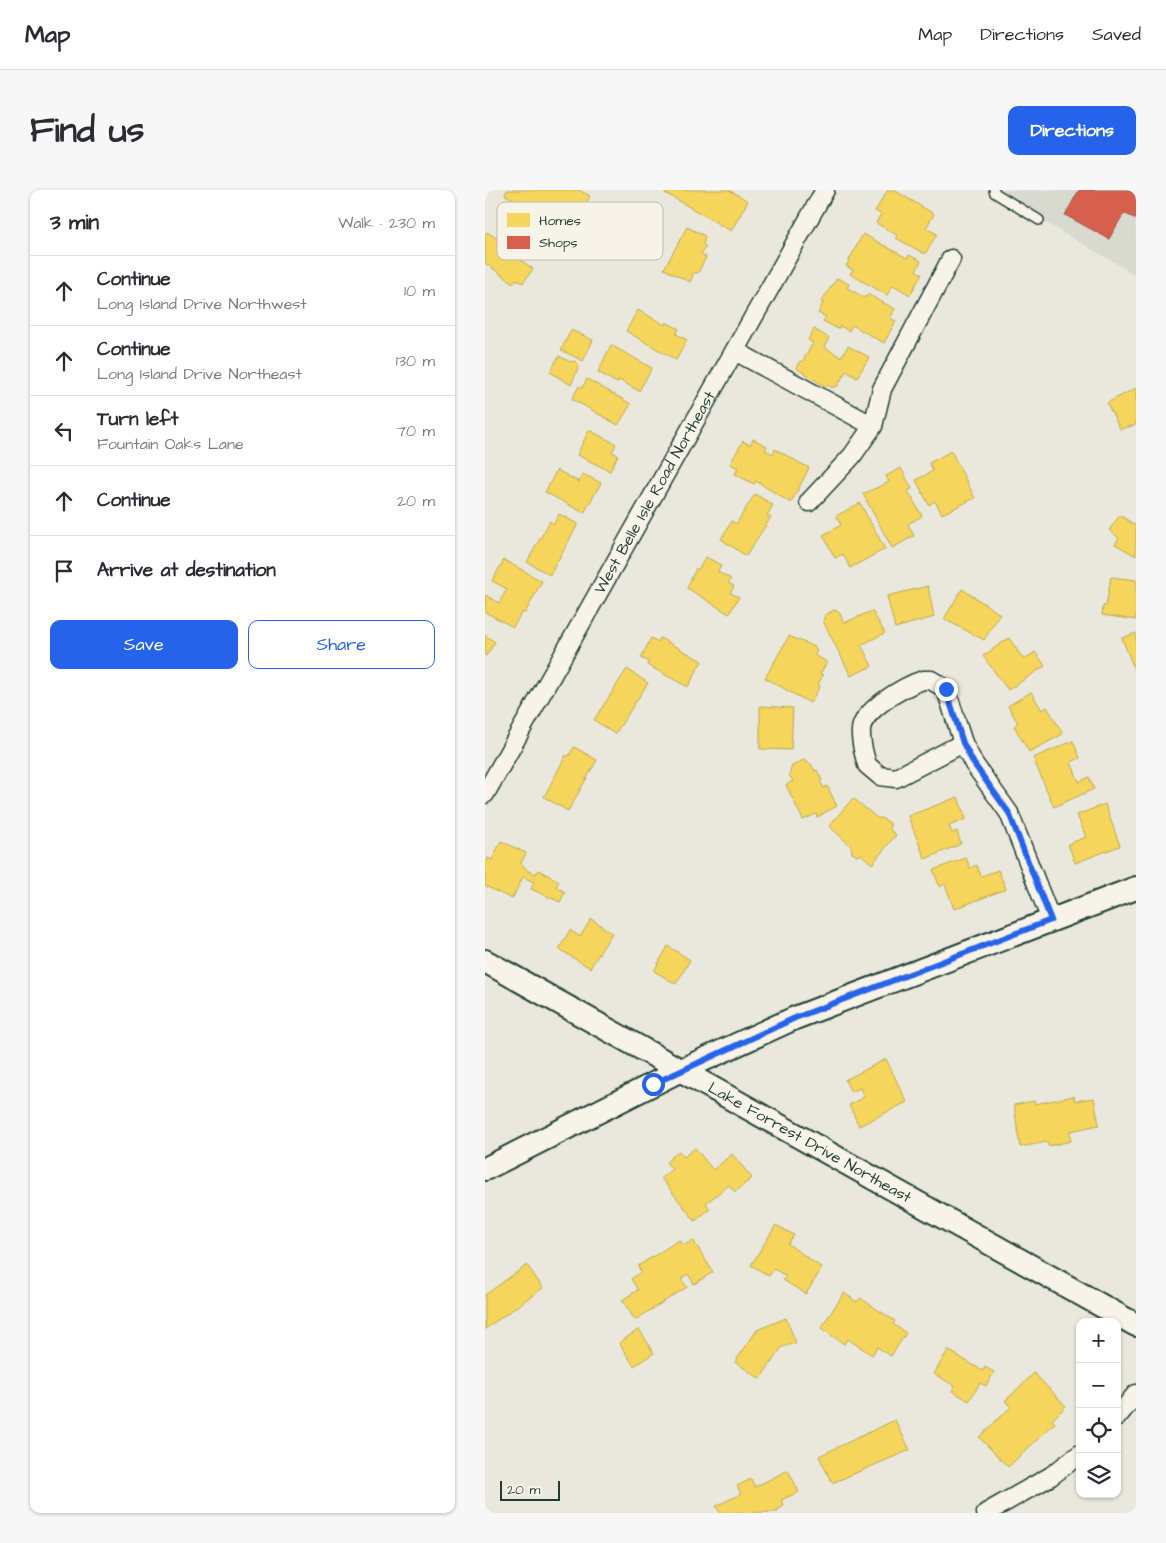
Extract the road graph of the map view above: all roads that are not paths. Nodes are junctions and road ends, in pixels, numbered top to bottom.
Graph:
1 (825, 190) edge
2 (994, 190) edge
3 (1039, 220) dead end
4 (951, 260) dead end
5 (735, 351) junction
6 (873, 426) junction
7 (809, 502) dead end
8 (963, 743) junction
9 (485, 794) edge
10 (1136, 888) edge
11 (1051, 920) junction
12 (485, 961) edge
13 (679, 1071) junction
14 (485, 1168) edge
15 (1136, 1325) edge
16 (1136, 1394) edge
17 (1121, 1413) edge
18 (1076, 1457) edge
19 (986, 1513) edge

1 - 5 street, West Belle Isle Road Northeast
2 - 3 lane
4 - 6 street
5 - 6 street
5 - 9 street, West Belle Isle Road Northeast
6 - 7 street
8 - 8 street
8 - 11 street
10 - 11 street
11 - 13 street
12 - 13 street, Lake Forrest Drive Northeast
13 - 14 street
13 - 15 street, Lake Forrest Drive Northeast
16 - 17 street
18 - 19 street

